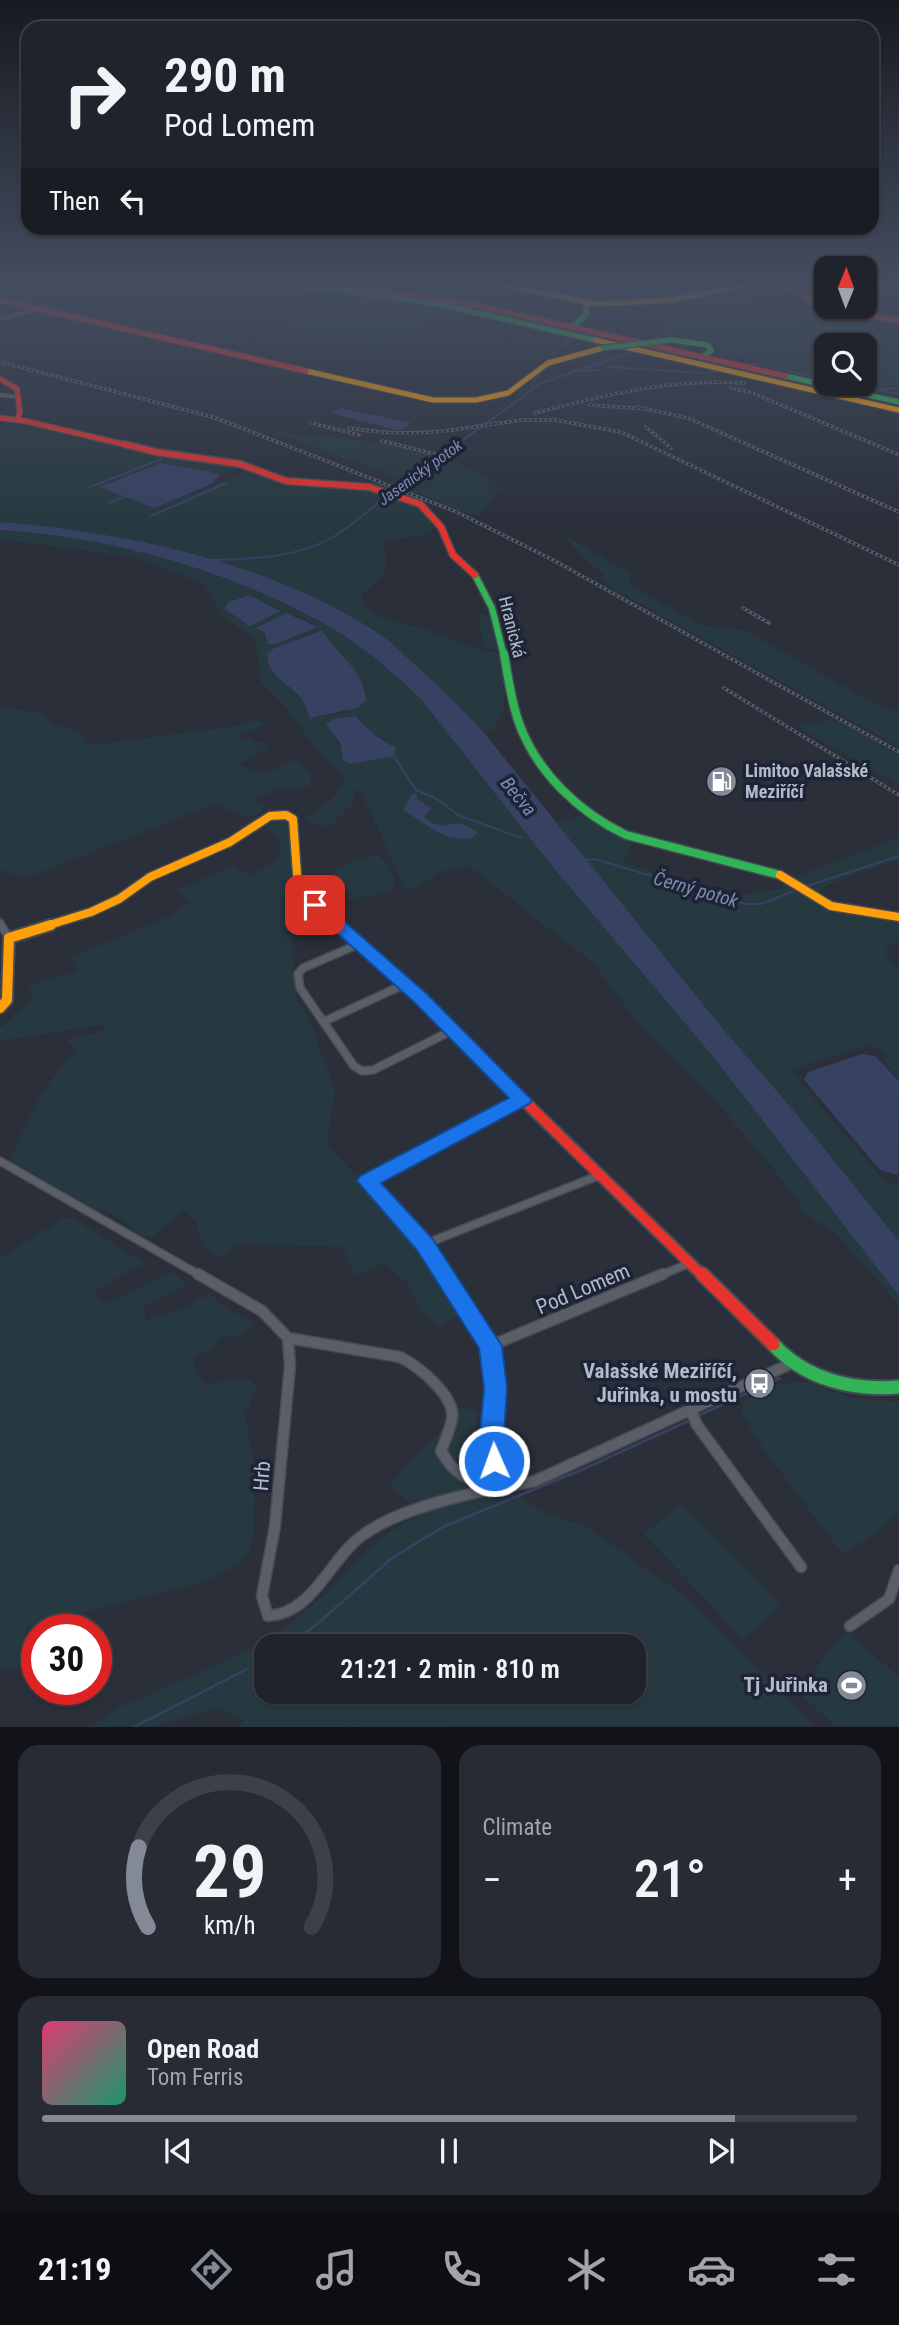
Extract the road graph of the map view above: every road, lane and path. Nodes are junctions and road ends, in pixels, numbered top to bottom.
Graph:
1 (269, 364) edge
2 (545, 364) edge
3 (708, 364) edge
4 (713, 364) edge
5 (729, 364) edge
6 (0, 379) edge
7 (0, 395) edge
8 (19, 397) junction
9 (899, 406) edge
10 (0, 418) edge
11 (17, 420) junction
12 (899, 917) edge
13 (0, 922) edge
14 (9, 938) junction
15 (359, 944) junction
16 (405, 984) junction
17 (0, 1008) edge
18 (323, 1022) junction
19 (453, 1030) junction
20 (523, 1100) junction
21 (0, 1161) edge
22 (600, 1175) junction
23 (425, 1244) junction
24 (690, 1264) junction
25 (288, 1338) junction
26 (490, 1346) junction
27 (792, 1363) junction
28 (899, 1387) edge
29 (691, 1411) junction
30 (495, 1488) junction
31 (801, 1567) dead end
32 (899, 1570) edge
33 (850, 1626) dead end

1 - 2 main road, bridge
3 - 9 main road
4 - 9 main road
5 - 9 main road
6 - 8 main road
7 - 8 street
8 - 11 main road
10 - 11 main road, Hranická
11 - 12 main road, Hranická
13 - 14 street
14 - 15 main road
14 - 17 main road
15 - 16 main road
15 - 18 street
16 - 18 street
16 - 19 main road
18 - 19 street
19 - 20 main road
20 - 22 main road
20 - 23 street
21 - 25 street
22 - 23 street
22 - 24 main road
23 - 26 street
24 - 26 street, Pod Lomem
24 - 27 main road
25 - 30 street
25 - 30 street, Hrb
26 - 30 street
27 - 28 main road
27 - 29 street
29 - 30 street
29 - 31 street
32 - 33 street

